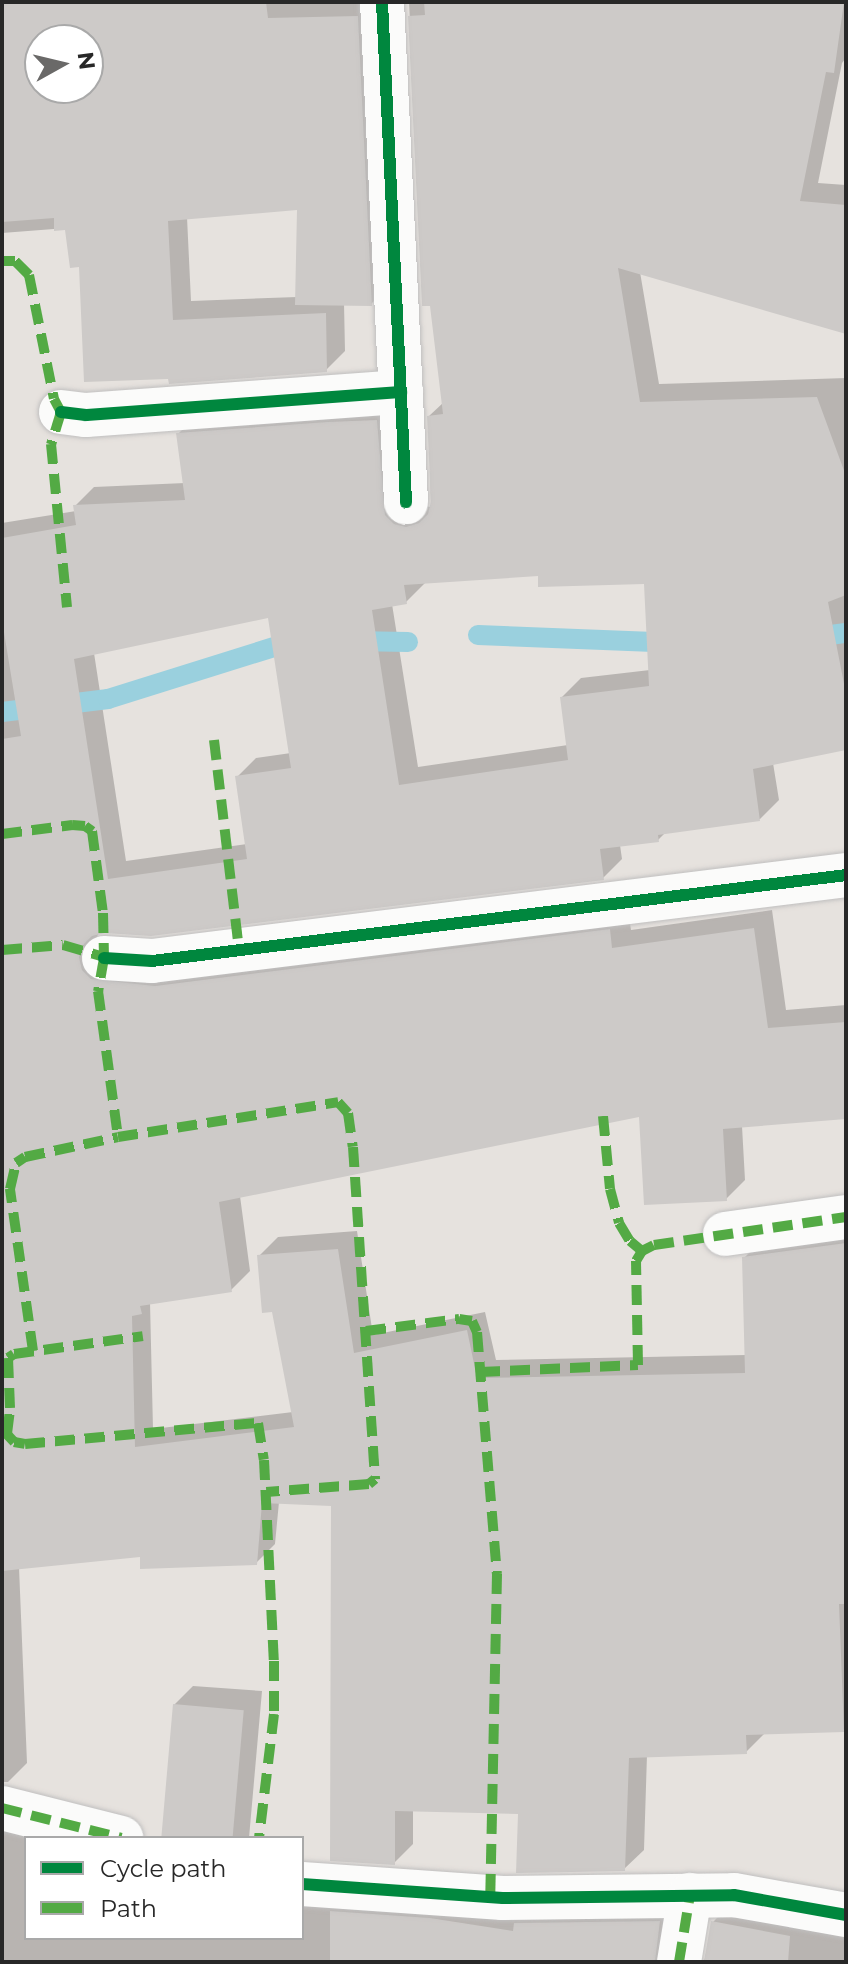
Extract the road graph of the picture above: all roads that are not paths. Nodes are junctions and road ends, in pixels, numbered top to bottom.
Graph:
1 (382, 2) edge
2 (401, 392) junction
3 (61, 412) dead end
4 (406, 502) dead end
5 (846, 875) edge
6 (104, 958) dead end
7 (846, 1217) edge
8 (725, 1234) dead end
9 (2, 1808) edge
10 (113, 1836) edge
11 (304, 1884) edge
12 (690, 1895) junction
13 (846, 1915) edge
14 (679, 1962) edge

1 - 2 street
2 - 3 street
2 - 4 street
5 - 6 street
7 - 8 street
9 - 10 street
11 - 12 street
12 - 13 street
12 - 14 street

